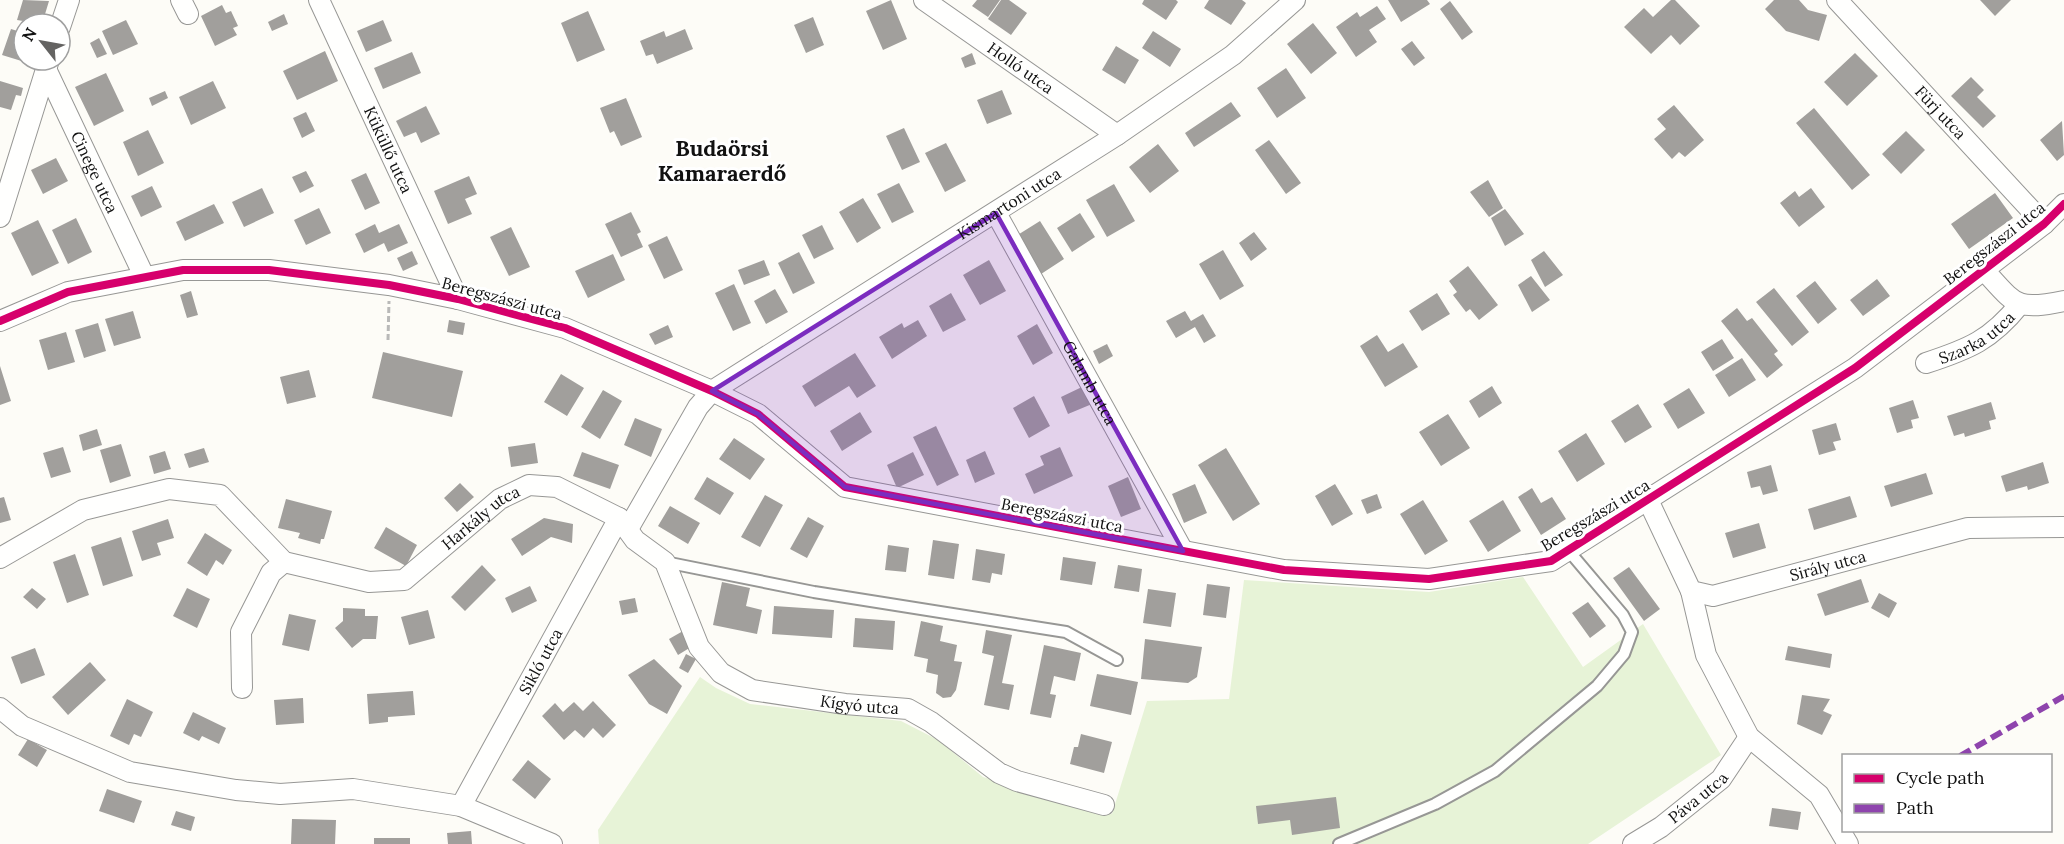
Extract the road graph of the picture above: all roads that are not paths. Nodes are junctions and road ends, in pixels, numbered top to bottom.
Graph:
1 (319, 0) edge
2 (924, 0) edge
3 (1295, 0) edge
4 (1837, 0) edge
5 (45, 72) edge
6 (51, 72) edge
7 (1117, 135) junction
8 (2064, 204) edge
9 (996, 213) junction
10 (0, 216) edge
11 (2044, 224) junction
12 (1983, 269) junction
13 (144, 276) junction
14 (458, 299) junction
15 (2064, 301) edge
16 (2020, 304) junction
17 (0, 321) edge
18 (1926, 363) dead end
19 (712, 391) junction
20 (1648, 500) junction
21 (624, 523) junction
22 (2064, 527) edge
23 (1568, 550) junction
24 (1183, 551) junction
25 (0, 558) edge
26 (284, 562) junction
27 (665, 562) junction
28 (1691, 591) junction
29 (1117, 660) dead end
30 (242, 688) dead end
31 (0, 708) edge
32 (1749, 737) junction
33 (1104, 805) dead end
34 (461, 806) junction
35 (552, 844) edge
36 (1339, 844) edge
37 (1633, 844) edge
38 (1848, 844) edge

1 - 14 street, Küküllő utca
2 - 7 street, Holló utca
3 - 7 street, Kismartoni utca
4 - 11 street, Fürj utca
5 - 10 street
6 - 13 street, Cinege utca
7 - 9 street, Kismartoni utca
8 - 11 street, Beregszászi utca
9 - 19 street, Kismartoni utca
9 - 24 street, Galamb utca
11 - 12 street, Beregszászi utca
12 - 16 street, Szarka utca
12 - 20 street, Beregszászi utca
13 - 14 street, Beregszászi utca
13 - 17 street, Beregszászi utca
14 - 19 street, Beregszászi utca
15 - 16 street, Szarka utca
16 - 18 street, Szarka utca
19 - 21 street
19 - 24 street, Beregszászi utca
20 - 23 street, Beregszászi utca
20 - 28 street
21 - 26 street, Harkály utca
21 - 27 street
21 - 34 street, Sikló utca
22 - 28 street, Sirály utca
23 - 24 street, Beregszászi utca
23 - 36 lane
25 - 26 street
26 - 30 street
27 - 29 lane
27 - 33 street, Kígyó utca
28 - 32 street
31 - 34 street
32 - 37 street, Páva utca
32 - 38 street
34 - 35 street

